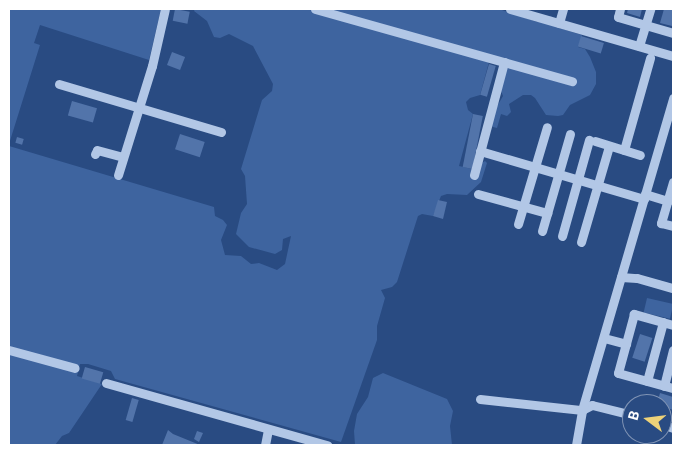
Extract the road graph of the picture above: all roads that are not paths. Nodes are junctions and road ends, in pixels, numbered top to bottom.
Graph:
1 (165, 9) edge
2 (315, 9) edge
3 (510, 9) edge
4 (563, 9) edge
5 (620, 9) edge
6 (650, 9) edge
7 (559, 23) junction
8 (645, 25) junction
9 (673, 33) edge
10 (639, 46) junction
11 (673, 56) edge
12 (650, 58) dead end
13 (504, 62) junction
14 (572, 81) dead end
15 (59, 84) dead end
16 (673, 98) edge
17 (139, 108) junction
18 (547, 127) dead end
19 (221, 132) dead end
20 (570, 134) dead end
21 (610, 146) junction
22 (480, 150) junction
23 (624, 150) junction
24 (96, 154) dead end
25 (640, 155) dead end
26 (124, 157) junction
27 (535, 167) junction
28 (558, 174) junction
29 (118, 175) dead end
30 (474, 175) dead end
31 (578, 179) junction
32 (673, 182) edge
33 (598, 185) junction
34 (478, 194) dead end
35 (645, 196) junction
36 (668, 200) junction
37 (524, 207) junction
38 (547, 213) junction
39 (518, 224) dead end
40 (673, 226) edge
41 (542, 230) dead end
42 (562, 236) dead end
43 (581, 242) dead end
44 (621, 277) junction
45 (673, 288) edge
46 (663, 322) junction
47 (673, 325) edge
48 (604, 338) junction
49 (626, 344) junction
50 (9, 350) edge
51 (654, 352) junction
52 (672, 354) edge
53 (75, 368) dead end
54 (647, 381) junction
55 (106, 383) dead end
56 (664, 386) junction
57 (673, 388) edge
58 (480, 399) dead end
59 (582, 410) junction
60 (622, 412) edge
61 (268, 429) junction
62 (265, 445) edge
63 (327, 445) edge
64 (576, 445) edge

1 - 17 street
2 - 13 street
3 - 7 street
4 - 7 street
5 - 8 street
6 - 8 street
7 - 10 street
8 - 9 street
8 - 10 street
10 - 11 street
12 - 23 street
13 - 14 street
13 - 22 street
15 - 17 street
16 - 35 street
17 - 19 street
17 - 26 street
18 - 27 street
20 - 28 street
21 - 23 street
21 - 31 street
21 - 33 street
22 - 27 street
22 - 30 street
23 - 25 street
24 - 26 street
26 - 29 street
27 - 28 street
27 - 37 street
28 - 31 street
28 - 38 street
31 - 33 street
31 - 42 street
32 - 36 street
33 - 35 street
33 - 43 street
34 - 37 street
35 - 36 street
35 - 44 street
36 - 40 street
37 - 38 street
37 - 39 street
38 - 41 street
44 - 45 street
44 - 48 street
46 - 47 street
46 - 49 street
46 - 51 street
48 - 49 street
48 - 59 street
49 - 54 street
50 - 53 street
51 - 52 street
51 - 54 street
52 - 56 street
54 - 56 street
55 - 61 street
56 - 57 street
58 - 59 street
59 - 60 street
59 - 64 street
61 - 62 street
61 - 63 street

